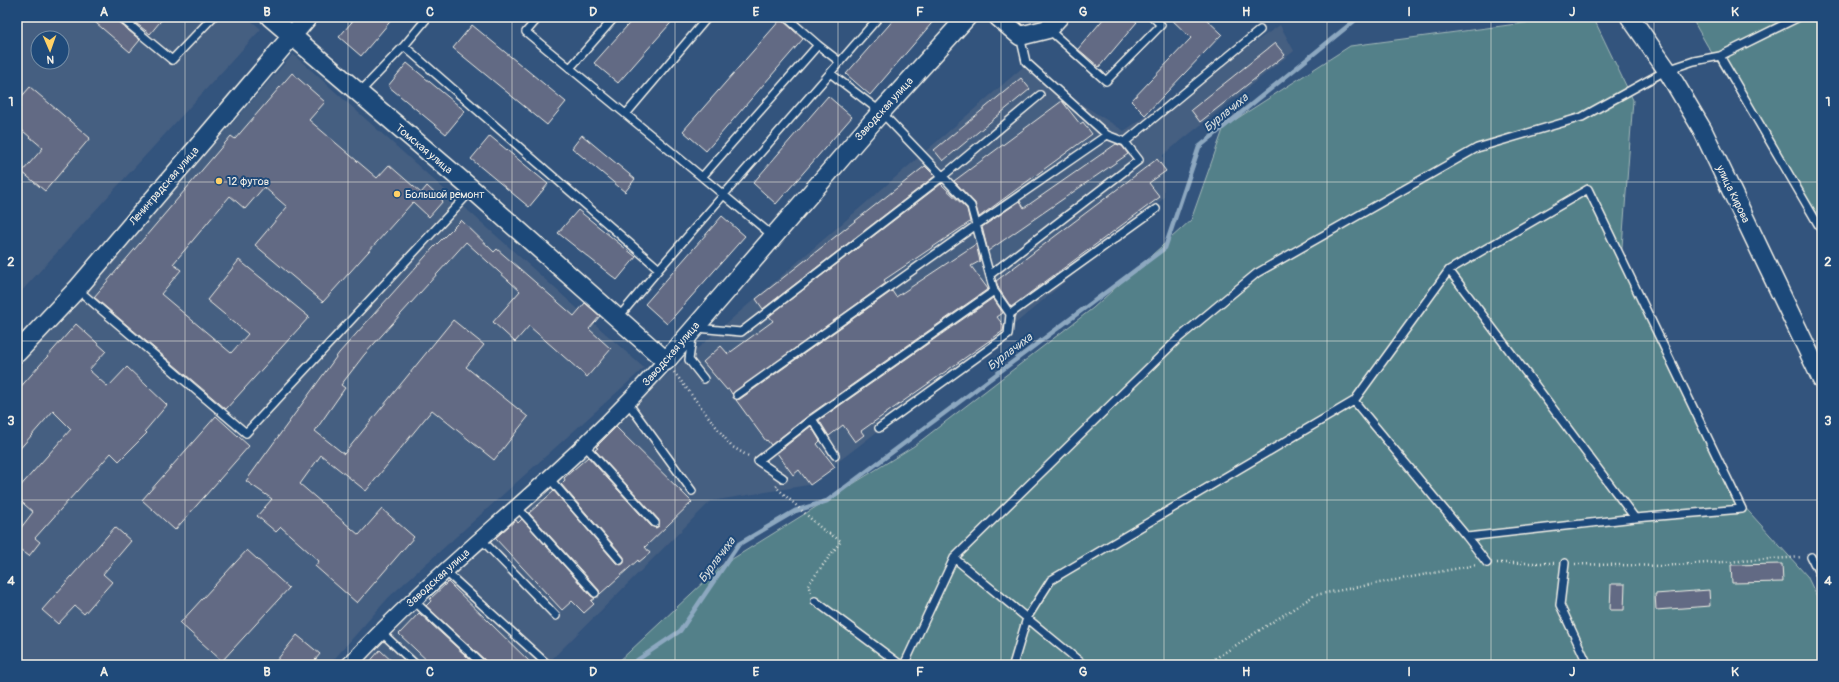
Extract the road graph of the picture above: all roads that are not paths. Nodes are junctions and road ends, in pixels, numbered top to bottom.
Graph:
1 (120, 17) edge
2 (213, 17) edge
3 (270, 17) edge
4 (308, 17) edge
5 (428, 17) edge
6 (539, 17) edge
7 (615, 17) edge
8 (708, 17) edge
9 (786, 17) edge
10 (879, 17) edge
11 (967, 17) edge
12 (998, 17) edge
13 (1153, 17) edge
14 (1630, 17) edge
15 (1799, 17) edge
16 (1053, 23) edge
17 (1260, 30) dead end
18 (293, 36) junction
19 (1020, 36) junction
20 (818, 45) junction
21 (404, 46) junction
22 (1720, 56) junction
23 (840, 62) junction
24 (570, 68) junction
25 (1667, 70) junction
26 (830, 73) junction
27 (358, 94) junction
28 (1040, 95) dead end
29 (881, 112) junction
30 (626, 114) junction
31 (1107, 135) junction
32 (1124, 142) junction
33 (943, 176) junction
34 (702, 177) junction
35 (473, 190) junction
36 (724, 195) junction
37 (1156, 209) dead end
38 (975, 226) junction
39 (1822, 231) edge
40 (774, 236) junction
41 (659, 269) junction
42 (1449, 270) junction
43 (991, 274) junction
44 (77, 288) junction
45 (994, 291) junction
46 (1010, 314) junction
47 (617, 319) junction
48 (693, 328) junction
49 (17, 353) edge
50 (666, 361) junction
51 (704, 379) dead end
52 (1822, 380) edge
53 (737, 395) dead end
54 (1354, 402) junction
55 (628, 403) junction
56 (812, 419) junction
57 (879, 428) dead end
58 (584, 445) junction
59 (835, 455) dead end
60 (549, 478) junction
61 (783, 478) dead end
62 (692, 491) dead end
63 (517, 507) junction
64 (1635, 518) junction
65 (655, 523) dead end
66 (1467, 537) junction
67 (481, 539) junction
68 (1811, 556) road end
69 (954, 558) junction
70 (620, 560) dead end
71 (1486, 563) road end
72 (1565, 563) road end
73 (445, 571) junction
74 (1822, 579) edge
75 (595, 593) dead end
76 (413, 600) junction
77 (815, 601) road end
78 (556, 616) dead end
79 (1027, 618) junction
80 (380, 631) junction
81 (546, 663) dead end
82 (349, 665) edge
83 (416, 665) edge
84 (483, 665) edge
85 (901, 665) edge
86 (904, 665) edge
87 (1013, 665) edge
88 (1084, 665) edge
89 (1588, 665) edge

1 - 2 lane
3 - 18 street, Томская улица
4 - 18 street, Ленинградская улица
5 - 21 lane
6 - 24 lane
7 - 24 lane
8 - 30 lane
9 - 20 lane
10 - 23 lane
11 - 29 street, Заводская улица
12 - 19 street
13 - 16 lane
14 - 25 street, улица Кирова
15 - 22 lane
16 - 19 street
17 - 32 lane
18 - 27 street, Томская улица
18 - 44 street, Ленинградская улица
19 - 31 lane
20 - 23 lane
20 - 34 lane
21 - 27 lane
21 - 41 lane
22 - 25 lane
22 - 39 lane
23 - 26 lane
24 - 30 lane
25 - 52 street, улица Кирова
25 - 69 lane
26 - 29 lane
26 - 36 lane
27 - 35 street, Томская улица
28 - 33 lane
29 - 33 lane
29 - 40 street, Заводская улица
30 - 34 lane
31 - 32 lane
31 - 38 lane
32 - 43 lane
33 - 38 lane
33 - 48 lane
34 - 36 lane
35 - 44 lane
35 - 47 street, Томская улица
36 - 40 lane
36 - 41 lane
37 - 46 lane
38 - 43 lane
38 - 53 lane
40 - 48 street, Заводская улица
41 - 47 lane
42 - 54 lane
42 - 64 lane
42 - 64 lane
43 - 45 lane
44 - 49 street, Ленинградская улица
45 - 46 lane
45 - 56 lane
46 - 57 lane
47 - 50 street, Томская улица
48 - 50 street, Заводская улица
48 - 51 lane
50 - 55 street, Заводская улица
54 - 66 lane
54 - 79 lane
55 - 58 street, Заводская улица
55 - 62 lane
56 - 59 lane
56 - 61 lane
58 - 60 street, Заводская улица
58 - 65 lane
60 - 63 street, Заводская улица
60 - 70 lane
63 - 67 street, Заводская улица
63 - 75 lane
64 - 66 lane
66 - 71 lane
67 - 73 street, Заводская улица
67 - 78 lane
68 - 74 lane
69 - 79 lane
69 - 86 lane
72 - 89 lane
73 - 76 street, Заводская улица
73 - 81 lane
76 - 80 street, Заводская улица
76 - 84 lane
77 - 85 lane
79 - 87 lane
79 - 88 lane
80 - 82 street, Заводская улица
80 - 83 lane

